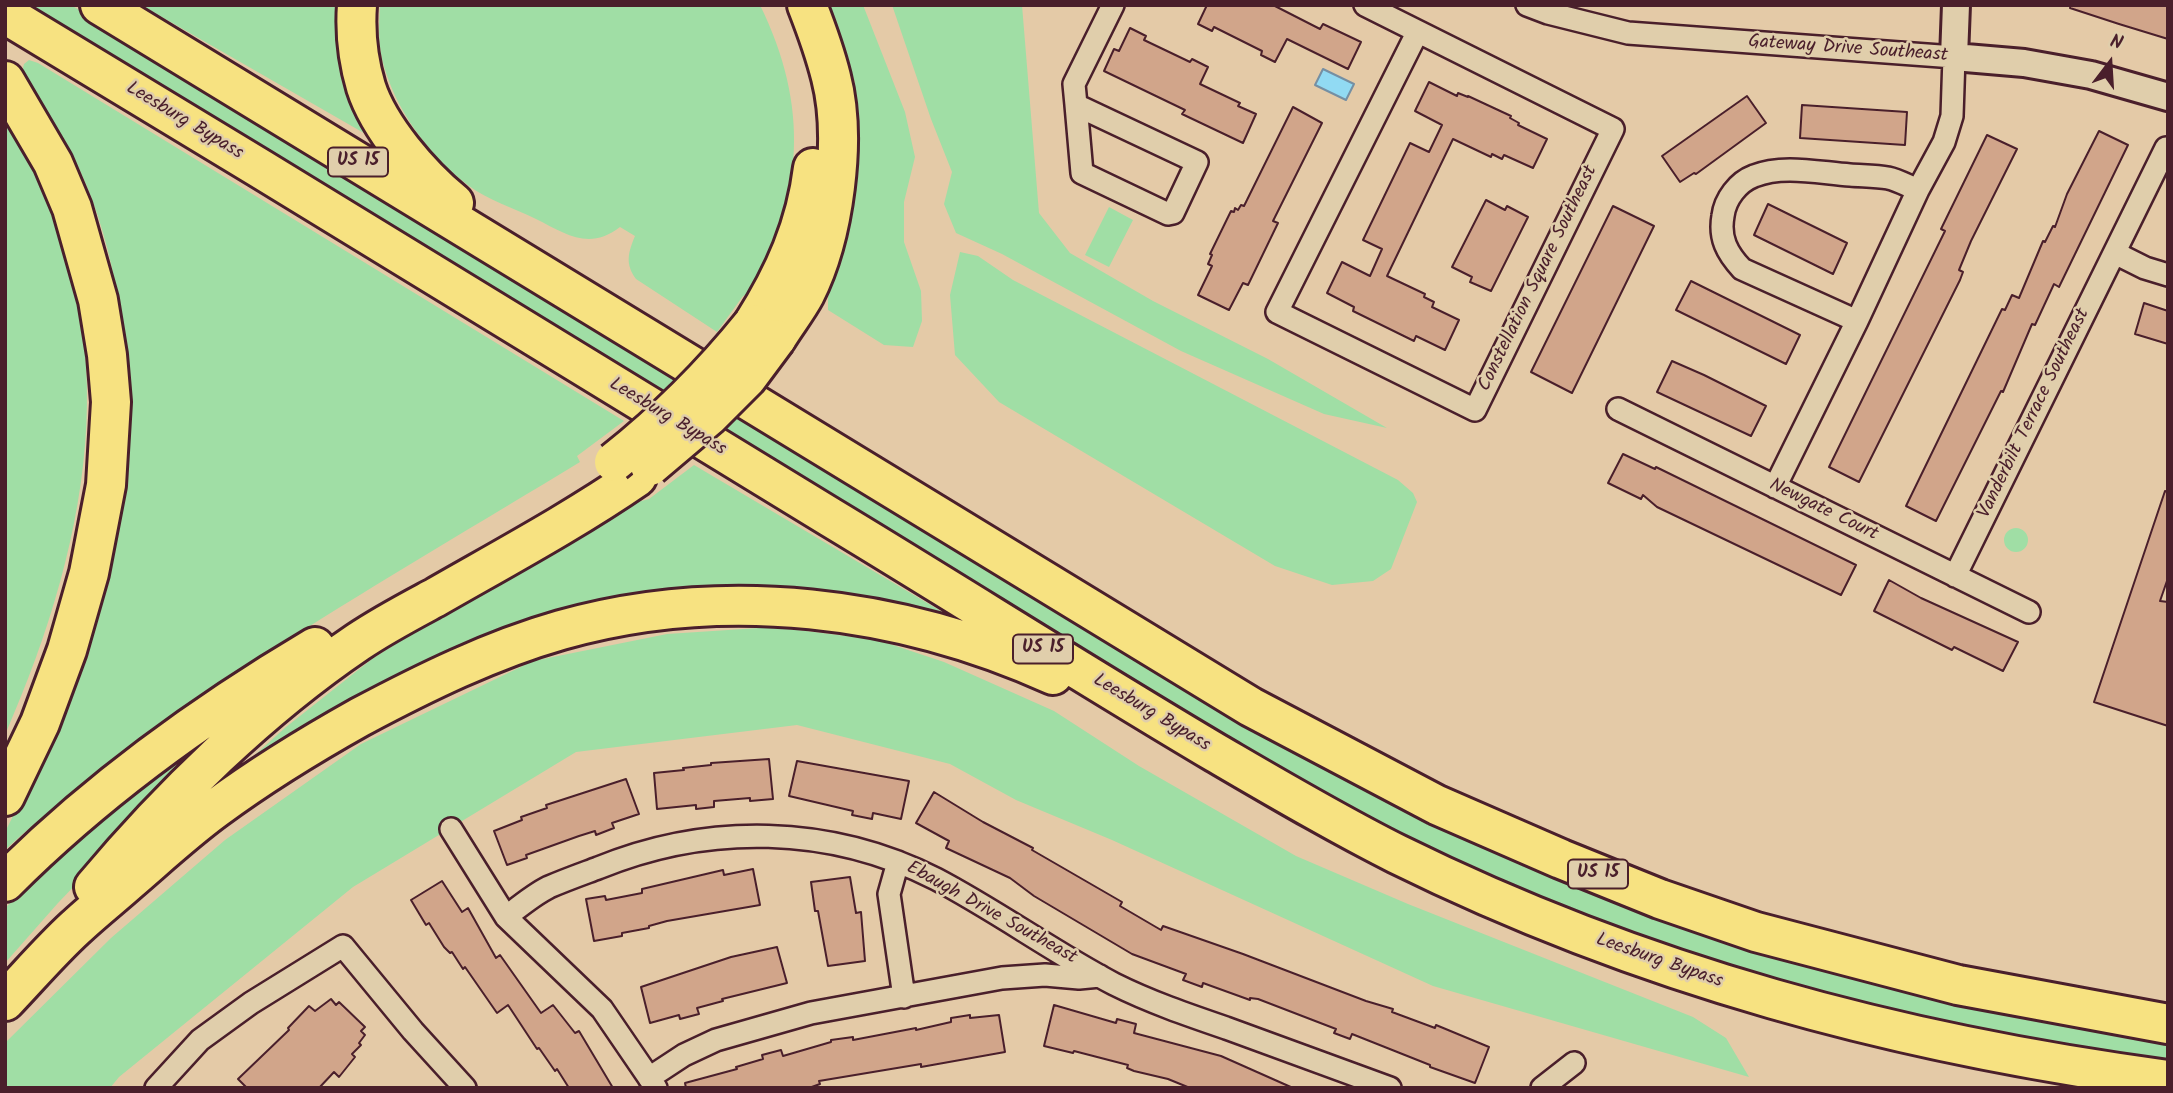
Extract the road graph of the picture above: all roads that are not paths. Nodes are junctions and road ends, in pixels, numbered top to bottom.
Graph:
1 (100, 5) edge
2 (357, 5) edge
3 (786, 5) edge
4 (807, 5) edge
5 (1114, 5) edge
6 (1527, 5) edge
7 (1956, 5) edge
8 (1379, 9) edge
9 (5, 14) edge
10 (1417, 33) junction
11 (1954, 57) junction
12 (5, 81) edge
13 (2168, 97) edge
14 (1076, 104) junction
15 (2166, 148) dead end
16 (1918, 190) junction
17 (2115, 253) junction
18 (2168, 275) edge
19 (615, 319) junction
20 (1857, 321) junction
21 (764, 331) junction
22 (1618, 409) dead end
23 (626, 469) junction
24 (1775, 487) junction
25 (1955, 576) junction
26 (2029, 612) dead end
27 (1187, 736) junction
28 (5, 796) edge
29 (452, 829) dead end
30 (898, 862) junction
31 (5, 882) edge
32 (506, 917) junction
33 (1100, 976) junction
34 (5, 994) edge
35 (904, 997) junction
36 (5, 1001) edge
37 (2168, 1024) edge
38 (1574, 1063) dead end
39 (2168, 1080) edge
40 (652, 1083) edge
41 (156, 1088) edge
42 (465, 1088) edge
43 (1390, 1088) edge
44 (1542, 1088) edge

1 - 19 highway, US 15
2 - 19 highway
3 - 21 highway
4 - 21 highway
5 - 14 street
6 - 11 street, Gateway Drive Southeast
7 - 11 street
8 - 10 street, Constellation Square Southeast
9 - 27 highway, Leesburg Bypass / US 15
10 - 10 street, Constellation Square Southeast
11 - 13 street, Gateway Drive Southeast
11 - 16 street
12 - 28 highway
14 - 14 street
15 - 17 street, Vanderbilt Terrace Southeast
16 - 20 street
16 - 20 street
17 - 18 street
17 - 25 street, Vanderbilt Terrace Southeast
19 - 37 highway, US 15
20 - 24 street
21 - 23 highway, bridge
22 - 24 street, Newgate Court
23 - 31 highway
23 - 34 highway
24 - 25 street, Newgate Court
25 - 26 street, Newgate Court
27 - 36 highway
27 - 39 highway, Leesburg Bypass / US 15
29 - 32 street
30 - 32 street, Ebaugh Drive Southeast
30 - 33 street, Ebaugh Drive Southeast
30 - 35 street
32 - 40 street
33 - 35 street
33 - 43 street, Ebaugh Drive Southeast
35 - 40 street
38 - 44 street
41 - 42 street

